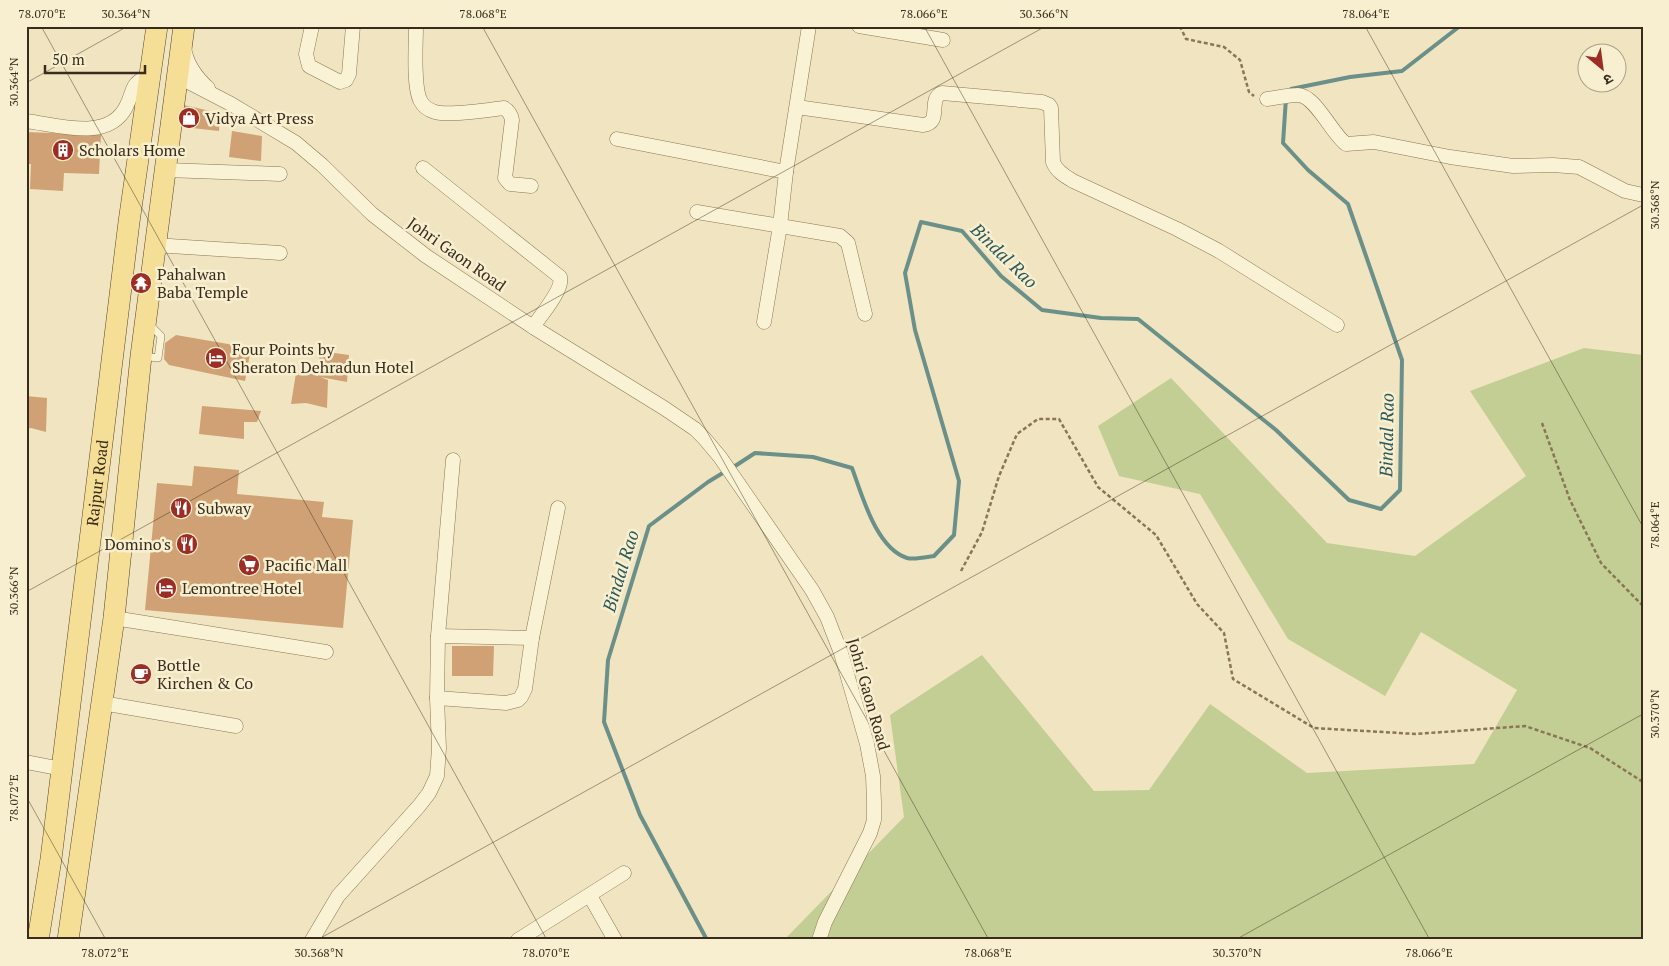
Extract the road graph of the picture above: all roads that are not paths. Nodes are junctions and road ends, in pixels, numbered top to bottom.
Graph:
1 (157, 26) edge
2 (312, 26) edge
3 (352, 26) edge
4 (416, 26) edge
5 (810, 26) edge
6 (859, 26) edge
7 (183, 33) edge
8 (943, 40) dead end
9 (150, 74) junction
10 (177, 76) junction
11 (218, 97) junction
12 (1267, 99) road end
13 (797, 107) junction
14 (26, 121) edge
15 (617, 139) dead end
16 (423, 168) dead end
17 (166, 170) junction
18 (786, 172) junction
19 (280, 174) dead end
20 (531, 186) dead end
21 (1643, 195) edge
22 (697, 212) dead end
23 (780, 226) junction
24 (154, 245) junction
25 (280, 253) dead end
26 (865, 314) dead end
27 (764, 322) dead end
28 (1337, 325) dead end
29 (533, 327) junction
30 (453, 460) dead end
31 (558, 508) dead end
32 (114, 618) junction
33 (438, 636) junction
34 (532, 638) junction
35 (326, 652) dead end
36 (437, 698) junction
37 (102, 703) junction
38 (236, 726) dead end
39 (26, 762) edge
40 (62, 769) junction
41 (624, 873) dead end
42 (590, 896) junction
43 (35, 928) edge
44 (68, 940) edge
45 (312, 940) edge
46 (518, 940) edge
47 (615, 940) edge
48 (819, 940) edge

1 - 9 main road, Rajpur Road
2 - 3 street
4 - 20 street
5 - 13 street
6 - 8 street
7 - 10 main road, Rajpur Road
7 - 11 street
9 - 14 street
9 - 40 main road, Rajpur Road
10 - 11 street, Johri Gaon Road
10 - 17 main road, Rajpur Road
11 - 29 street, Johri Gaon Road
12 - 21 street
13 - 18 street
13 - 28 street
15 - 18 street
16 - 29 street
17 - 19 street
17 - 24 main road, Rajpur Road
18 - 23 street
22 - 23 street
23 - 26 street
23 - 27 street
24 - 25 street
24 - 32 main road, Rajpur Road
29 - 48 street, Johri Gaon Road
30 - 33 street
31 - 34 street
32 - 35 street
32 - 37 main road, Rajpur Road
33 - 34 street
33 - 36 street
34 - 36 street
36 - 45 street
37 - 38 street
37 - 44 main road, Rajpur Road
39 - 40 street
40 - 43 main road, Rajpur Road
41 - 42 street
42 - 46 street
42 - 47 street

